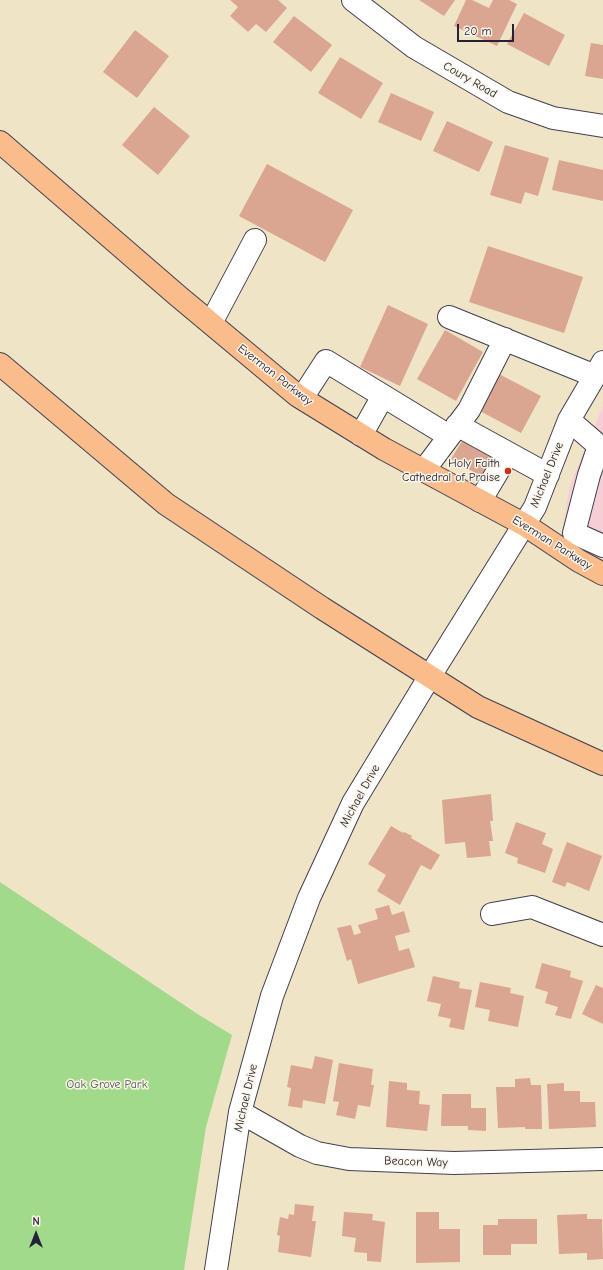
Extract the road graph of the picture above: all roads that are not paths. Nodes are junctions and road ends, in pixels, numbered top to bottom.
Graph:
1 (353, 0) edge
2 (603, 126) edge
3 (0, 142) edge
4 (255, 240) dead end
5 (449, 316) dead end
6 (211, 323) junction
7 (505, 339) junction
8 (0, 364) edge
9 (599, 369) edge
10 (383, 396) junction
11 (302, 398) junction
12 (569, 420) junction
13 (453, 431) junction
14 (361, 435) junction
15 (601, 446) edge
16 (508, 454) junction
17 (424, 470) junction
18 (548, 475) junction
19 (480, 501) junction
20 (525, 525) junction
21 (603, 546) edge
22 (603, 574) edge
23 (430, 676) junction
24 (603, 764) edge
25 (492, 914) dead end
26 (603, 935) edge
27 (240, 1112) junction
28 (603, 1159) edge
29 (216, 1270) edge

1 - 2 street, Coury Road
3 - 6 main road, Everman Parkway
4 - 6 street
5 - 7 street
6 - 11 main road, Everman Parkway
7 - 9 street
7 - 13 street
8 - 23 main road
9 - 12 street, Michael Drive
10 - 11 street
10 - 13 street
10 - 14 street
11 - 14 main road, Everman Parkway
12 - 15 street
12 - 18 street, Michael Drive
13 - 16 street
13 - 17 street
14 - 17 main road, Everman Parkway
15 - 21 street
16 - 18 street
16 - 19 street
17 - 19 main road, Everman Parkway
18 - 20 street, Michael Drive
19 - 20 main road, Everman Parkway
20 - 22 main road, Everman Parkway
20 - 23 street, Michael Drive
23 - 24 main road
23 - 27 street, Michael Drive
25 - 26 street
27 - 28 street, Beacon Way
27 - 29 street, Michael Drive

